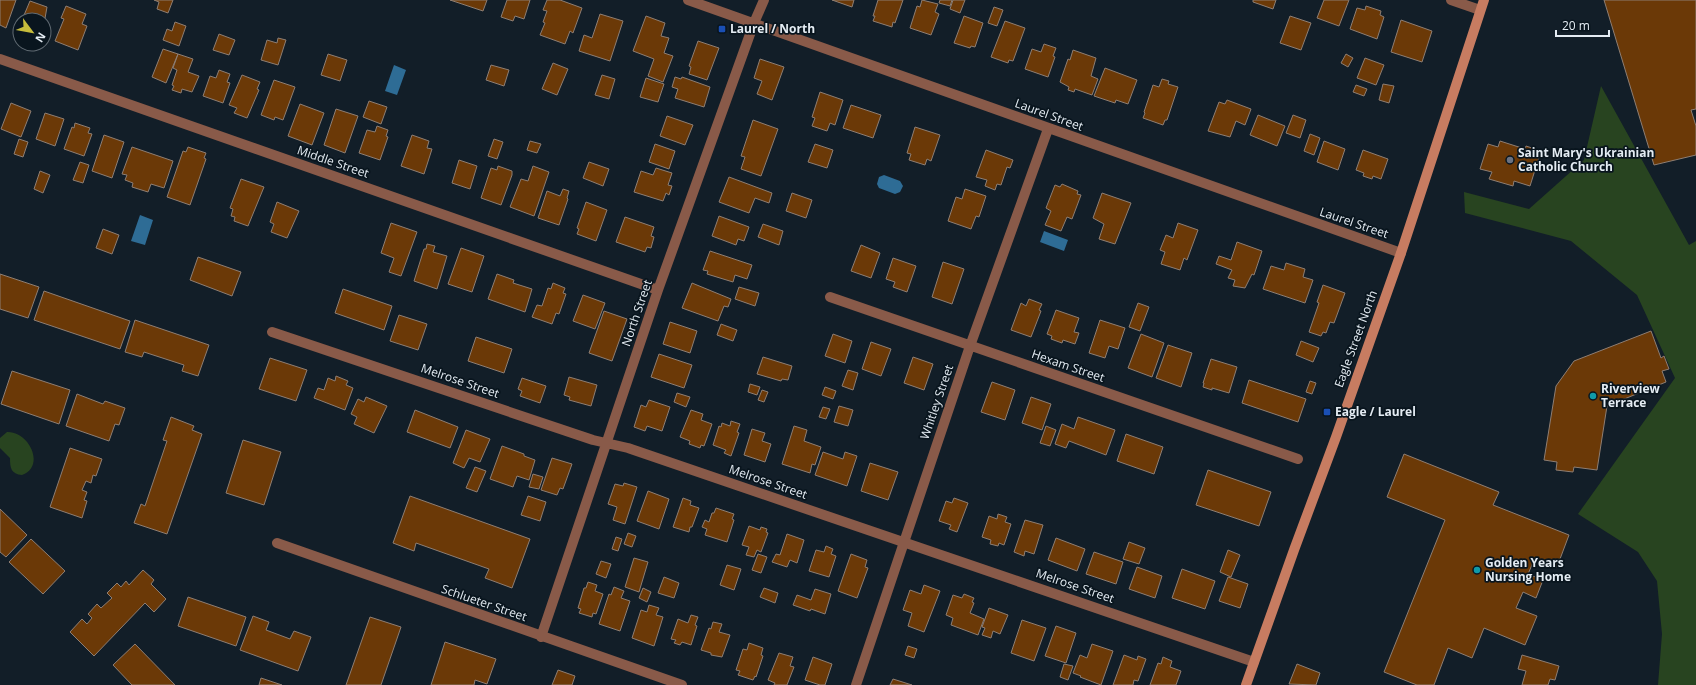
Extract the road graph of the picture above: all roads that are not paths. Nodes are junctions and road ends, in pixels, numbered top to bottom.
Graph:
1 (688, 0) edge
2 (764, 0) edge
3 (1451, 0) edge
4 (1484, 0) edge
5 (1480, 10) junction
6 (754, 23) junction
7 (0, 59) edge
8 (1048, 129) junction
9 (1401, 253) junction
10 (658, 290) junction
11 (830, 297) dead end
12 (272, 332) dead end
13 (970, 346) junction
14 (607, 443) junction
15 (1298, 459) dead end
16 (904, 542) junction
17 (277, 543) dead end
18 (541, 637) junction
19 (1254, 662) junction
20 (682, 685) edge
21 (856, 685) edge
22 (1246, 685) edge

1 - 6 street, Laurel Street
2 - 6 street, North Street
3 - 5 street
4 - 5 main road, Eagle Street North
5 - 9 main road, Eagle Street North
6 - 8 street, Laurel Street
6 - 10 street, North Street
7 - 10 street, Middle Street
8 - 9 street, Laurel Street
8 - 13 street, Whitley Street
9 - 19 main road, Eagle Street North
10 - 14 street, North Street
11 - 13 street, Hexam Street
12 - 14 street, Melrose Street
13 - 15 street, Hexam Street
13 - 16 street, Whitley Street
14 - 16 street, Melrose Street
14 - 18 street, North Street
16 - 19 street, Melrose Street
16 - 21 street, Whitley Street
17 - 18 street, Schlueter Street
18 - 20 street, Schlueter Street
19 - 22 main road, Eagle Street North

